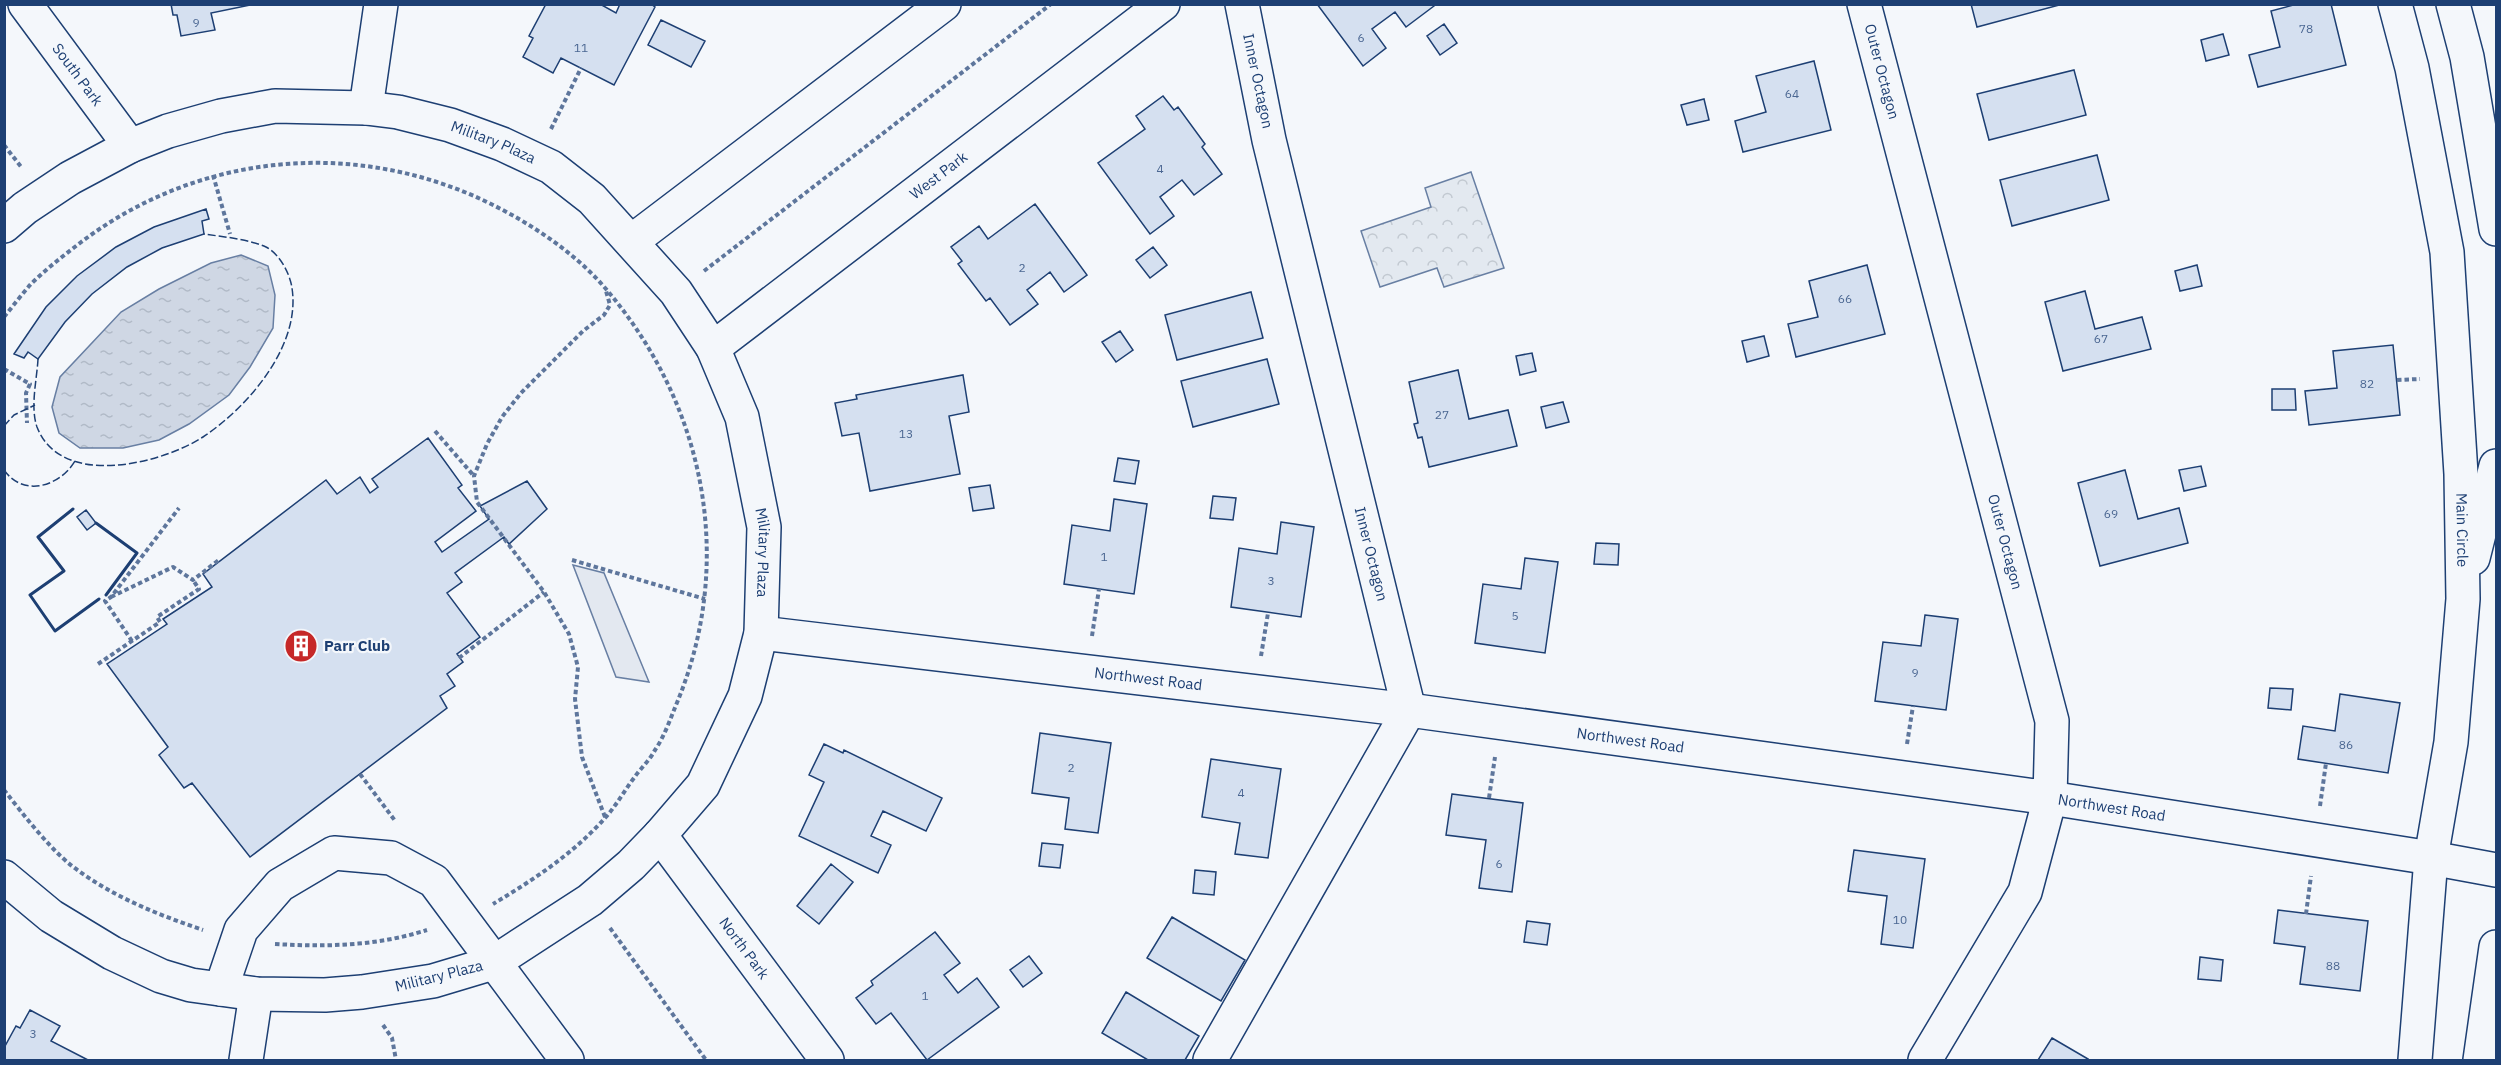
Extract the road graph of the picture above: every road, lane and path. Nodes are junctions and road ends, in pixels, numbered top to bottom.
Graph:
1 (25, 4) edge
2 (381, 4) edge
3 (944, 4) edge
4 (1051, 4) edge
5 (1163, 4) edge
6 (1242, 4) edge
7 (1864, 4) edge
8 (2395, 4) edge
9 (2452, 4) edge
10 (581, 68) dead end
11 (366, 108) junction
12 (130, 146) junction
13 (551, 167) junction
14 (213, 176) junction
15 (4, 226) edge
16 (2496, 229) edge
17 (230, 234) dead end
18 (632, 241) junction
19 (605, 288) junction
20 (676, 292) junction
21 (4, 317) edge
22 (713, 348) junction
23 (4, 369) edge
24 (27, 423) dead end
25 (435, 431) dead end
26 (2496, 466) edge
27 (474, 476) junction
28 (178, 508) dead end
29 (220, 558) dead end
30 (572, 560) dead end
31 (193, 580) junction
32 (1099, 589) dead end
33 (544, 592) junction
34 (111, 597) junction
35 (705, 599) junction
36 (2463, 599) junction
37 (1268, 613) dead end
38 (761, 633) junction
39 (132, 641) junction
40 (459, 658) dead end
41 (98, 664) dead end
42 (1087, 671) junction
43 (1254, 691) junction
44 (1409, 710) junction
45 (2326, 763) dead end
46 (4, 790) edge
47 (2050, 798) junction
48 (605, 818) junction
49 (660, 836) junction
50 (2316, 839) junction
51 (2431, 858) junction
52 (2496, 870) edge
53 (4, 877) edge
54 (590, 900) junction
55 (461, 918) junction
56 (238, 939) junction
57 (2496, 947) edge
58 (493, 963) junction
59 (221, 989) junction
60 (256, 994) junction
61 (246, 1060) edge
62 (567, 1060) edge
63 (706, 1060) edge
64 (827, 1060) edge
65 (1209, 1060) edge
66 (1925, 1060) edge
67 (2415, 1060) edge
68 (2480, 1060) edge

1 - 12 street, South Park
2 - 11 street
3 - 18 street
4 - 20 path
5 - 22 street, West Park
6 - 44 street, Inner Octagon
7 - 47 street, Outer Octagon
8 - 36 street, Main Circle
9 - 16 street
10 - 13 path
11 - 12 street, Military Plaza
11 - 13 street, Military Plaza
12 - 15 street, Military Plaza
13 - 18 street, Military Plaza
14 - 17 path
14 - 19 path
14 - 21 path
18 - 20 street, Military Plaza
19 - 27 path
19 - 35 path
20 - 22 street, Military Plaza
22 - 38 street, Military Plaza
23 - 24 path
25 - 27 path
26 - 36 street
27 - 33 path
28 - 34 path
29 - 31 path
30 - 35 path
31 - 34 path
31 - 39 path
32 - 42 path
33 - 40 path
33 - 48 path
34 - 39 path
35 - 48 path
36 - 51 street, Main Circle
37 - 43 path
38 - 42 street, Northwest Road
38 - 49 street, Military Plaza
39 - 41 path
42 - 43 street, Northwest Road
43 - 44 street, Northwest Road
44 - 47 street, Northwest Road
44 - 65 street
45 - 50 path
46 - 56 path
47 - 50 street, Northwest Road
47 - 66 street, Outer Octagon
48 - 55 path
49 - 54 street, Military Plaza
49 - 64 street, North Park
50 - 51 street, Northwest Road
51 - 52 street, Northwest Road
51 - 67 street, Main Circle
53 - 59 street, Military Plaza
54 - 58 street, Military Plaza
54 - 63 path
55 - 56 path
55 - 56 street
55 - 58 street
56 - 59 street
57 - 68 street
58 - 60 street, Military Plaza
58 - 62 street
59 - 60 street, Military Plaza
60 - 61 street

